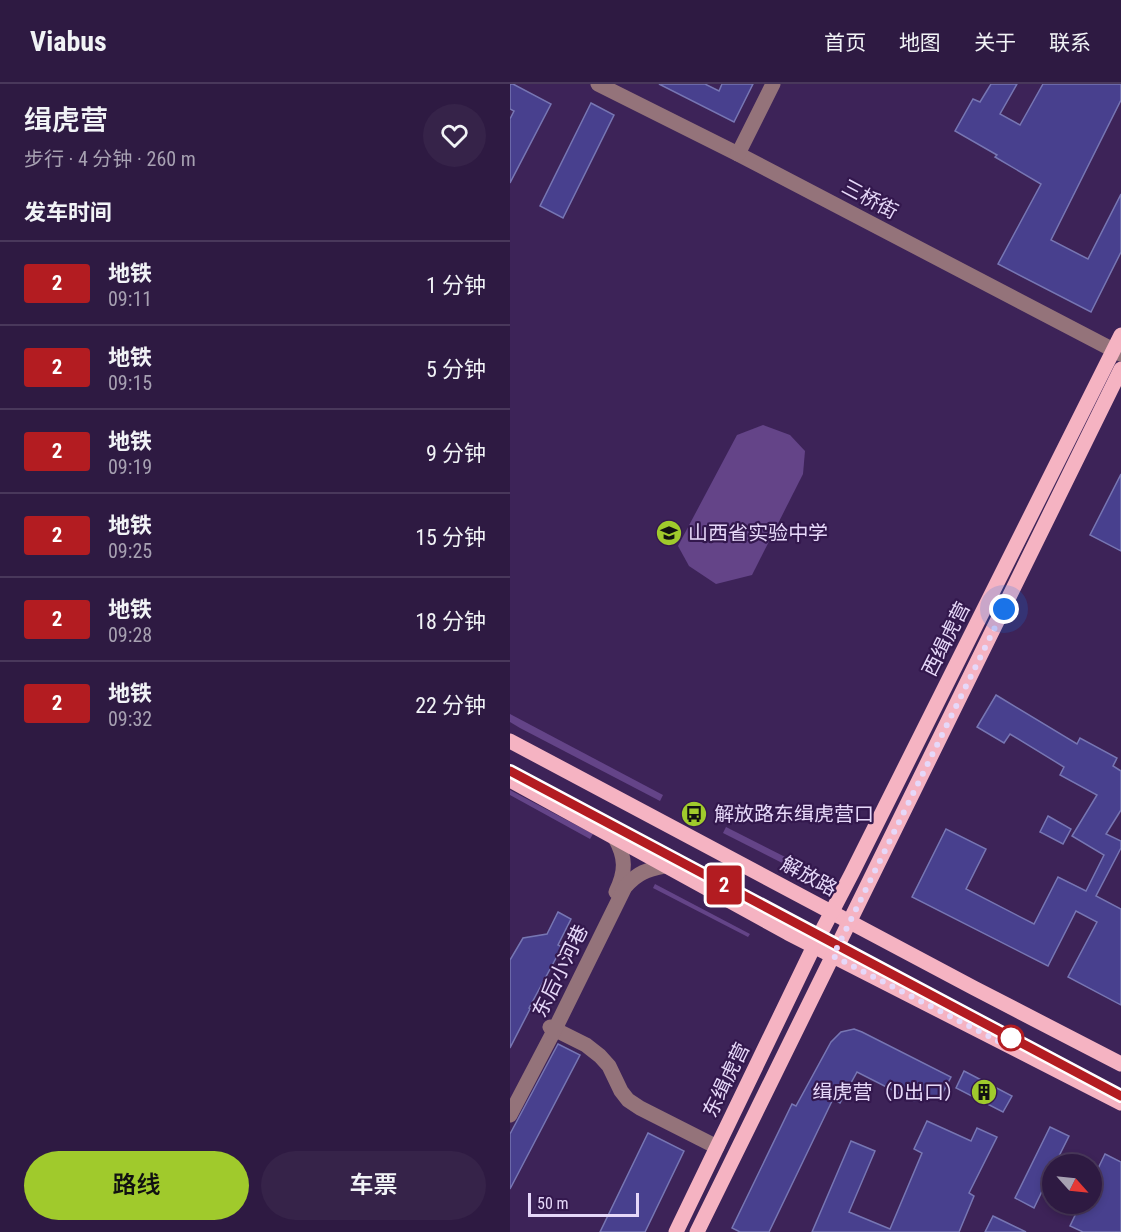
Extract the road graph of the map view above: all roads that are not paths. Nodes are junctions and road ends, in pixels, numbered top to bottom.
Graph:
1 (598, 84) edge
2 (616, 84) edge
3 (773, 84) edge
4 (740, 151) junction
5 (1119, 345) edge
6 (1121, 369) edge
7 (510, 741) edge
8 (510, 780) edge
9 (615, 838) junction
10 (665, 866) junction
11 (831, 912) junction
12 (850, 922) junction
13 (814, 946) junction
14 (833, 956) junction
15 (553, 1028) junction
16 (1121, 1064) edge
17 (1121, 1103) edge
18 (510, 1104) edge
19 (510, 1115) edge
20 (717, 1146) junction
21 (676, 1232) edge
22 (698, 1232) edge

1 - 4 street, 三桥街
2 - 4 street, 三桥街
3 - 4 street
4 - 5 street, 三桥街
5 - 11 main road, 西缉虎营
6 - 12 main road, 西缉虎营
7 - 11 main road, 解放路
8 - 9 main road
9 - 10 main road
9 - 15 street, 东后小河巷
10 - 13 main road
10 - 15 street, 东后小河巷
11 - 12 main road, 解放路
11 - 13 main road, 西缉虎营
12 - 14 main road, 西缉虎营
12 - 16 main road, 解放路
13 - 14 main road
13 - 20 main road, 东缉虎营
14 - 17 main road
14 - 22 main road, 西缉虎营
15 - 18 street, 东后小河巷
15 - 19 street, 东后小河巷
15 - 20 street
20 - 21 main road, 东缉虎营

